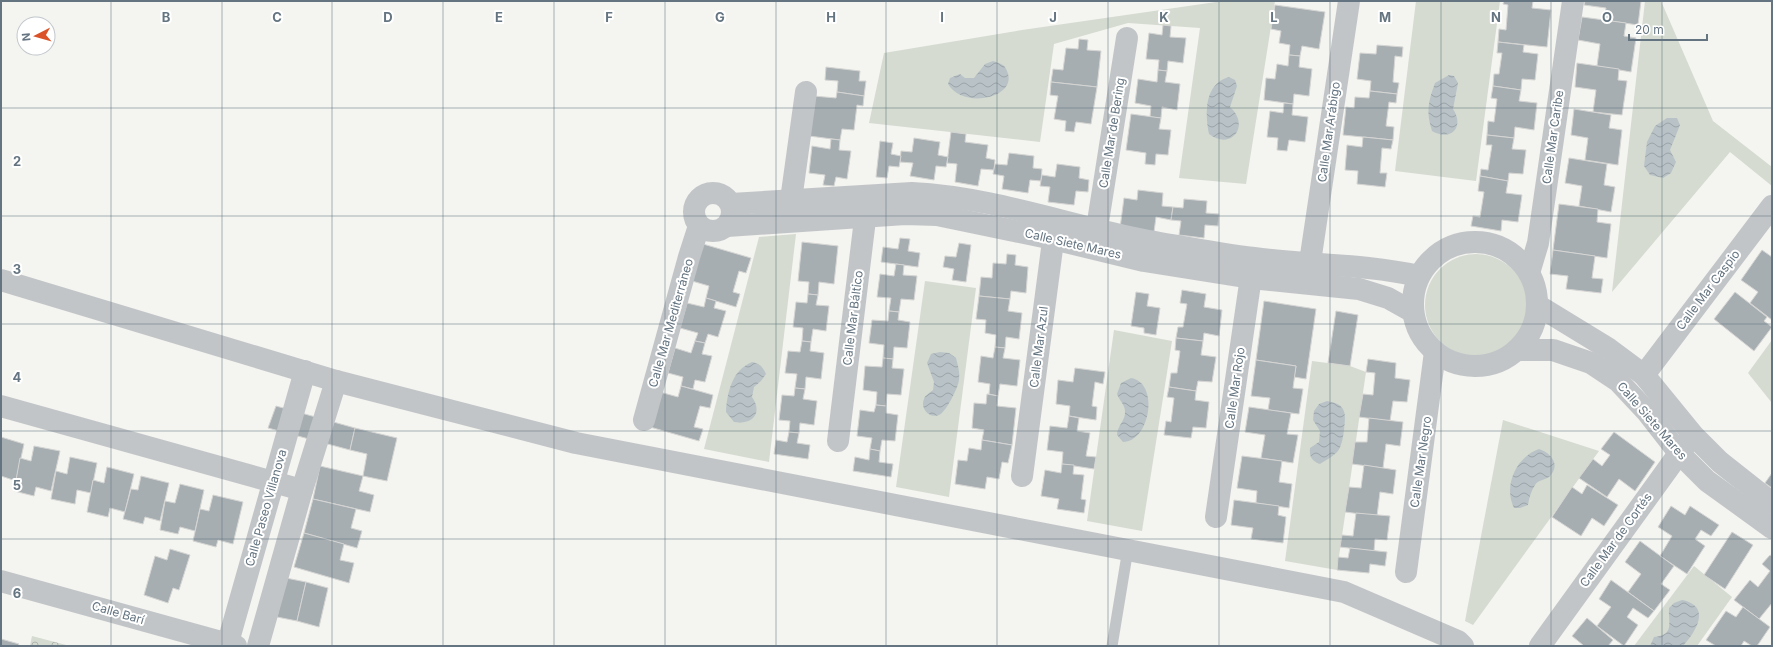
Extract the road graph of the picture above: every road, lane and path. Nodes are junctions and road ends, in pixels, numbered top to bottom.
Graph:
1 (1349, 1) edge
2 (1573, 1) edge
3 (1127, 38) dead end
4 (806, 92) dead end
5 (868, 196) junction
6 (791, 200) junction
7 (731, 204) junction
8 (1772, 206) edge
9 (864, 217) junction
10 (1056, 218) junction
11 (699, 226) junction
12 (727, 226) junction
13 (1097, 228) junction
14 (1053, 239) junction
15 (1310, 262) junction
16 (1252, 268) junction
17 (1529, 273) junction
18 (1419, 276) junction
19 (1, 280) edge
20 (1537, 305) junction
21 (1413, 312) junction
22 (1517, 350) junction
23 (1435, 352) junction
24 (305, 370) junction
25 (1644, 375) junction
26 (336, 381) junction
27 (1, 406) edge
28 (644, 420) dead end
29 (1693, 435) junction
30 (838, 440) dead end
31 (1679, 453) junction
32 (1022, 476) dead end
33 (273, 481) junction
34 (302, 490) junction
35 (1772, 502) edge
36 (1216, 517) dead end
37 (1772, 528) edge
38 (1128, 549) junction
39 (1406, 572) dead end
40 (1, 581) edge
41 (230, 645) edge
42 (258, 646) edge
43 (1112, 646) edge
44 (1463, 646) edge
45 (1540, 646) edge

1 - 15 street, Calle Mar Arábigo
2 - 17 street, Calle Mar Caribe
3 - 13 street, Calle Mar de Bering
4 - 6 street
5 - 6 street, Calle Siete Mares
5 - 9 street, Calle Mar Báltico
5 - 10 street, Calle Siete Mares
6 - 7 street, Calle Siete Mares
7 - 11 street
7 - 12 street
8 - 25 street, Calle Mar Caspio
9 - 12 street, Calle Siete Mares
9 - 14 street, Calle Siete Mares
9 - 30 street, Calle Mar Báltico
10 - 13 street, Calle Siete Mares
10 - 14 street, Calle Mar Azul
11 - 12 street
11 - 28 street, Calle Mar Mediterráneo
13 - 16 street, Calle Siete Mares
14 - 16 street, Calle Siete Mares
14 - 32 street, Calle Mar Azul
15 - 16 street, Calle Siete Mares
15 - 18 street, Calle Siete Mares
16 - 21 street, Calle Siete Mares
16 - 36 street, Calle Mar Rojo
17 - 18 street
17 - 20 street
18 - 21 street
19 - 24 street
20 - 22 street
20 - 25 street, Calle Siete Mares
21 - 23 street
22 - 23 street
22 - 31 street, Calle Siete Mares
23 - 39 street, Calle Mar Negro
24 - 26 street
24 - 33 street, Calle Paseo Villanova
25 - 29 street, Calle Siete Mares
26 - 34 street
26 - 38 street
27 - 33 street
29 - 31 street, Calle Mar de Cortés
29 - 35 street, Calle Siete Mares
31 - 37 street, Calle Siete Mares
31 - 45 street, Calle Mar de Cortés
33 - 34 street
33 - 41 street, Calle Paseo Villanova
34 - 42 street
38 - 43 lane
38 - 44 street
40 - 41 street, Calle Barí

